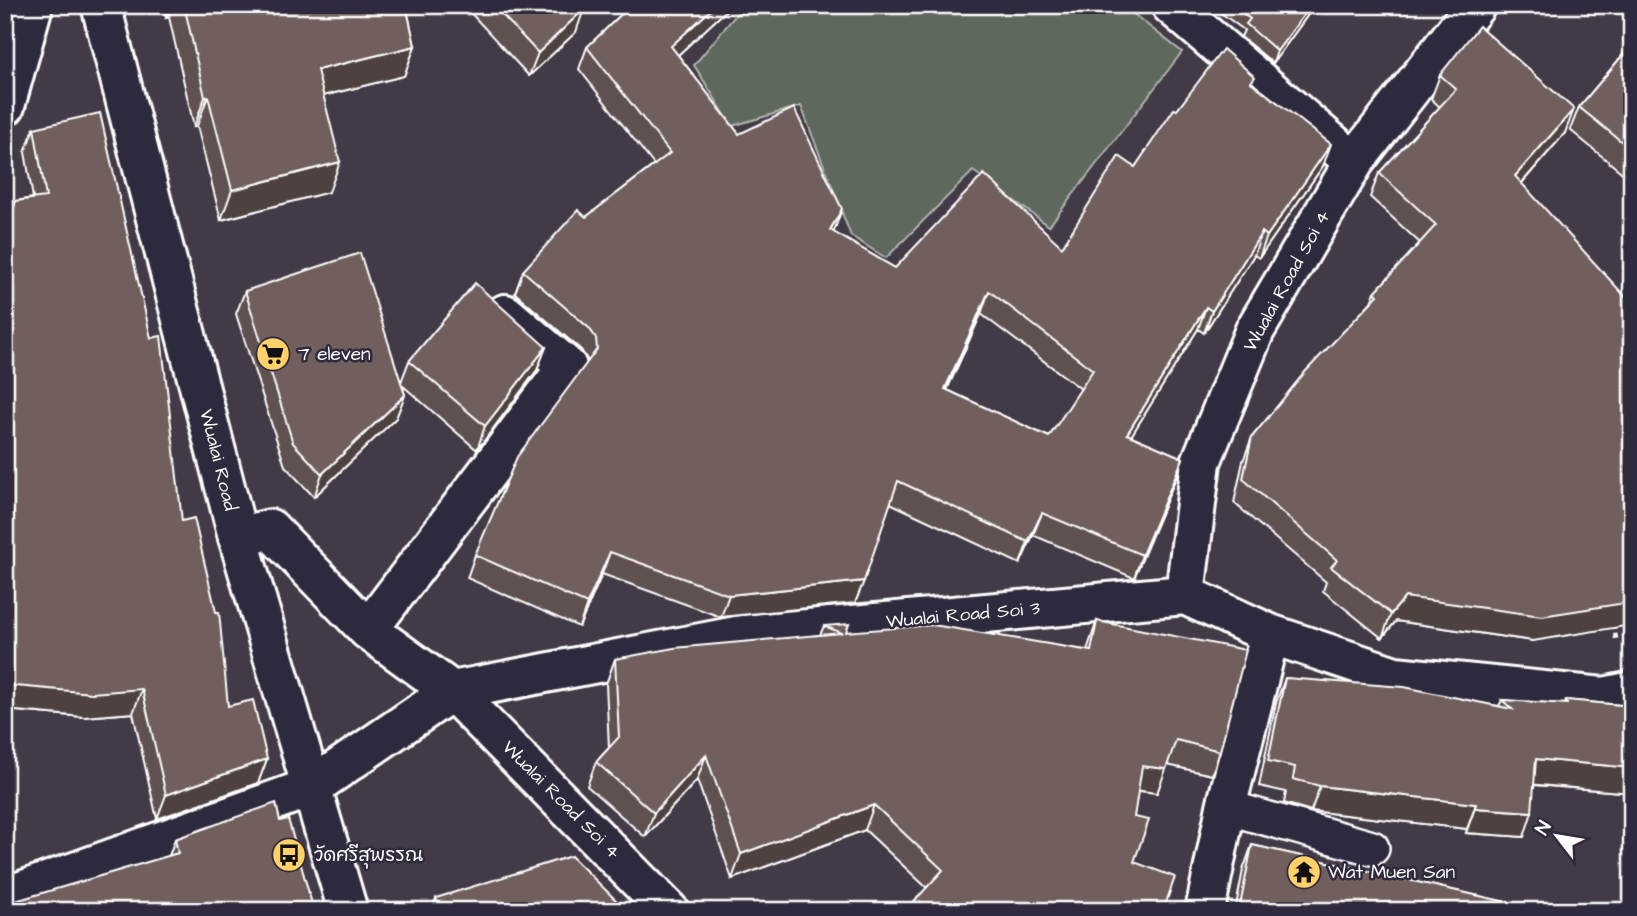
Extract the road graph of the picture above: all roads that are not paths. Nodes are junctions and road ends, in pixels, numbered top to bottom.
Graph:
1 (102, 5) edge
2 (1171, 5) edge
3 (1476, 5) edge
4 (27, 13) edge
5 (5, 106) edge
6 (1354, 162) junction
7 (485, 296) edge
8 (238, 537) junction
9 (1185, 595) junction
10 (368, 630) junction
11 (1270, 634) junction
12 (452, 691) junction
13 (1629, 692) edge
14 (312, 787) junction
15 (1226, 807) junction
16 (1372, 848) dead end
17 (5, 897) edge
18 (348, 911) edge
19 (669, 911) edge
20 (1205, 911) edge

1 - 8 street, Wualai Road
2 - 6 street
3 - 6 street, Wualai Road Soi 4
4 - 5 street
6 - 9 street, Wualai Road Soi 4
7 - 10 street
8 - 10 street, Wualai Road Soi 4
8 - 14 street, Wualai Road
9 - 11 street, Wualai Road Soi 3
9 - 12 street, Wualai Road Soi 3
10 - 12 street, Wualai Road Soi 4
11 - 13 street, Wualai Road Soi 3
11 - 15 street
12 - 14 street, Wualai Road Soi 3
12 - 19 street, Wualai Road Soi 4
14 - 17 street, Wualai Road Soi 3
14 - 18 street, Wualai Road
15 - 16 lane
15 - 20 street

